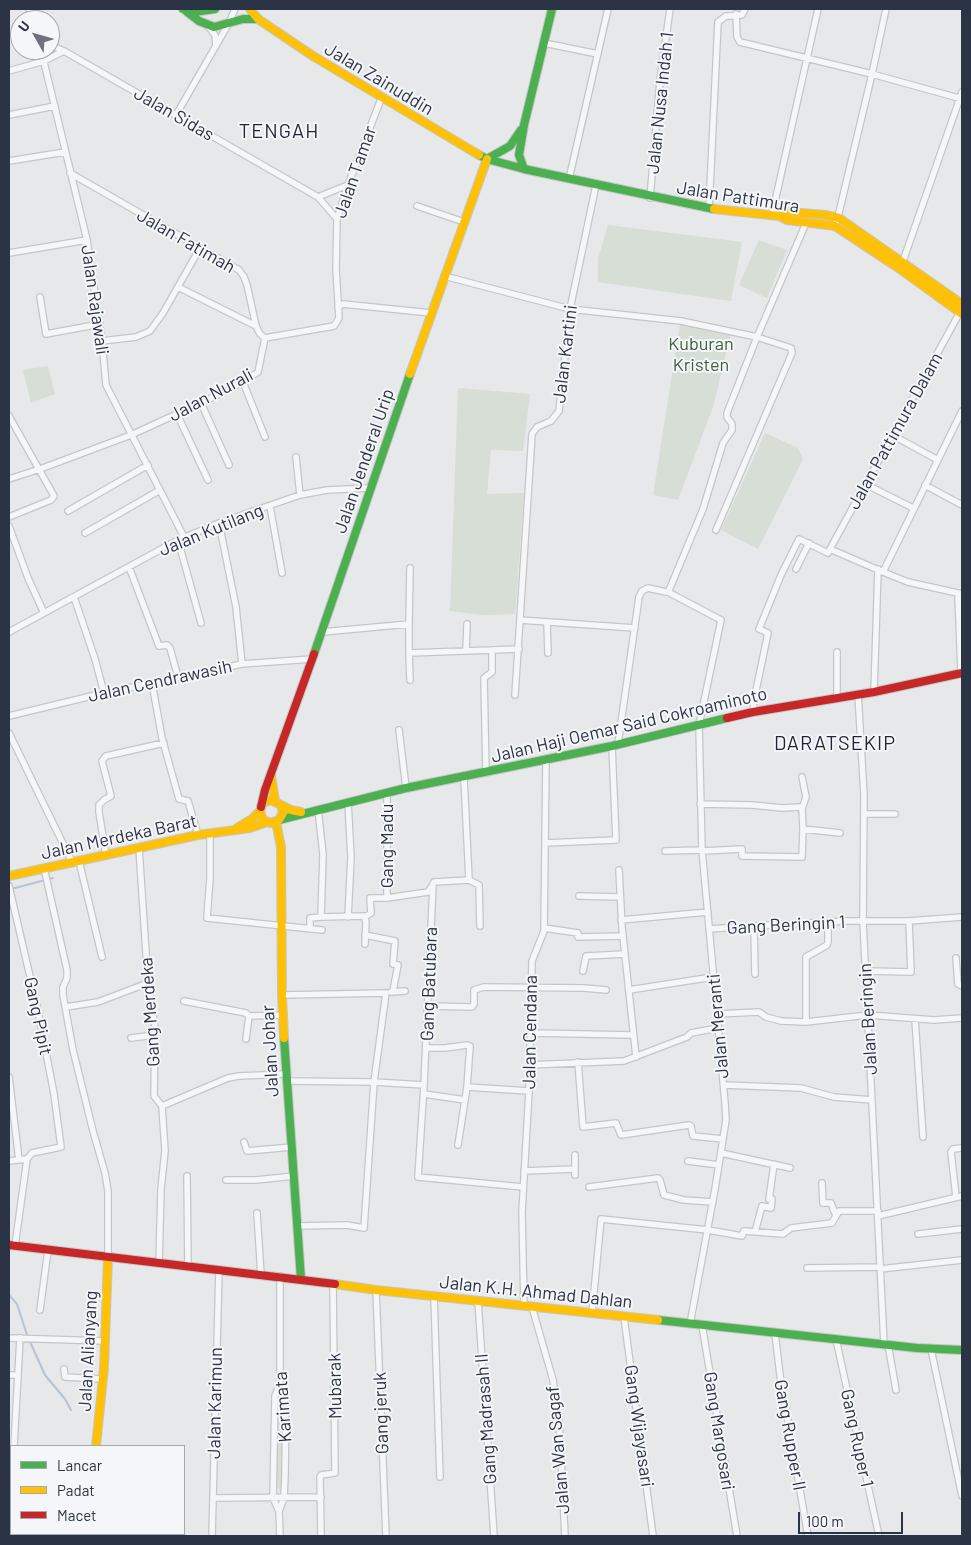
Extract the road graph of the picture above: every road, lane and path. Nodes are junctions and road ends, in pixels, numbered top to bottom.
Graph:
1 (184, 9) edge
2 (215, 9) edge
3 (235, 9) edge
4 (250, 9) edge
5 (552, 9) edge
6 (608, 9) edge
7 (670, 9) edge
8 (745, 9) edge
9 (818, 9) edge
10 (886, 9) edge
11 (736, 14) junction
12 (258, 19) junction
13 (229, 23) junction
14 (207, 25) junction
15 (544, 43) junction
16 (216, 46) junction
17 (60, 49) edge
18 (64, 51) junction
19 (598, 54) junction
20 (806, 57) junction
21 (44, 61) junction
22 (9, 71) edge
23 (872, 74) junction
24 (962, 92) edge
25 (381, 99) junction
26 (961, 99) edge
27 (55, 106) junction
28 (9, 115) edge
29 (176, 115) junction
30 (524, 125) junction
31 (65, 152) junction
32 (487, 159) junction
33 (9, 161) edge
34 (524, 169) junction
35 (70, 173) junction
36 (569, 179) junction
37 (348, 185) junction
38 (596, 185) junction
39 (318, 197) junction
40 (650, 198) junction
41 (416, 206) dead end
42 (709, 209) junction
43 (776, 215) junction
44 (838, 218) junction
45 (337, 219) junction
46 (464, 222) junction
47 (806, 223) junction
48 (835, 226) junction
49 (87, 240) junction
50 (200, 248) junction
51 (9, 253) edge
52 (901, 266) junction
53 (444, 276) junction
54 (178, 286) junction
55 (40, 297) dead end
56 (338, 307) junction
57 (570, 309) junction
58 (962, 310) edge
59 (431, 312) junction
60 (100, 324) junction
61 (256, 326) junction
62 (757, 337) junction
63 (265, 338) junction
64 (102, 341) junction
65 (243, 382) junction
66 (201, 403) junction
67 (962, 411) edge
68 (177, 414) junction
69 (9, 416) edge
70 (131, 434) junction
71 (892, 435) junction
72 (264, 437) dead end
73 (296, 457) dead end
74 (938, 460) junction
75 (148, 465) junction
76 (229, 465) dead end
77 (40, 470) junction
78 (9, 479) edge
79 (208, 480) dead end
80 (865, 484) junction
81 (925, 485) junction
82 (370, 488) junction
83 (160, 490) junction
84 (300, 495) junction
85 (962, 505) edge
86 (270, 506) junction
87 (914, 508) junction
88 (68, 511) dead end
89 (9, 517) edge
90 (219, 523) junction
91 (9, 526) edge
92 (716, 530) dead end
93 (84, 533) dead end
94 (184, 537) junction
95 (178, 540) junction
96 (809, 543) junction
97 (829, 551) junction
98 (129, 567) junction
99 (410, 568) dead end
100 (796, 569) dead end
101 (880, 570) junction
102 (282, 573) dead end
103 (668, 592) junction
104 (960, 594) edge
105 (74, 597) junction
106 (44, 614) junction
107 (520, 620) junction
108 (547, 622) junction
109 (201, 623) dead end
110 (409, 624) junction
111 (467, 624) dead end
112 (635, 628) junction
113 (9, 632) edge
114 (322, 632) junction
115 (519, 649) junction
116 (492, 650) junction
117 (466, 651) junction
118 (837, 652) dead end
119 (409, 653) junction
120 (548, 653) dead end
121 (312, 659) junction
122 (242, 664) junction
123 (962, 673) edge
124 (178, 677) junction
125 (410, 680) dead end
126 (152, 683) junction
127 (874, 692) junction
128 (104, 693) junction
129 (858, 694) junction
130 (515, 695) dead end
131 (837, 698) junction
132 (753, 712) junction
133 (9, 716) edge
134 (699, 725) junction
135 (399, 730) dead end
136 (9, 733) edge
137 (164, 742) junction
138 (615, 745) junction
139 (546, 760) junction
140 (271, 773) junction
141 (486, 773) junction
142 (802, 777) dead end
143 (464, 778) junction
144 (406, 788) junction
145 (387, 793) junction
146 (348, 802) junction
147 (278, 803) junction
148 (700, 804) junction
149 (260, 809) junction
150 (318, 809) junction
151 (802, 809) junction
152 (303, 813) junction
153 (864, 814) junction
154 (895, 814) dead end
155 (278, 821) junction
156 (267, 822) junction
157 (235, 830) junction
158 (803, 830) junction
159 (210, 833) junction
160 (840, 833) dead end
161 (198, 835) junction
162 (545, 843) junction
163 (139, 848) junction
164 (665, 851) dead end
165 (702, 851) junction
166 (106, 856) junction
167 (75, 861) junction
168 (44, 868) junction
169 (619, 870) dead end
170 (9, 876) edge
171 (469, 880) junction
172 (433, 884) junction
173 (9, 886) edge
174 (580, 896) dead end
175 (620, 896) junction
176 (387, 898) junction
177 (708, 912) junction
178 (321, 917) junction
179 (348, 917) junction
180 (365, 917) junction
181 (962, 917) edge
182 (621, 920) junction
183 (909, 921) junction
184 (828, 922) junction
185 (862, 922) junction
186 (282, 925) junction
187 (480, 926) dead end
188 (754, 926) junction
189 (310, 928) junction
190 (544, 928) junction
191 (709, 929) junction
192 (322, 930) dead end
193 (365, 935) junction
194 (623, 936) junction
195 (365, 944) dead end
196 (625, 954) junction
197 (102, 957) dead end
198 (956, 958) dead end
199 (581, 968) dead end
200 (866, 971) junction
201 (754, 974) dead end
202 (713, 977) junction
203 (148, 983) junction
204 (962, 986) edge
205 (531, 988) junction
206 (394, 990) junction
207 (606, 990) dead end
208 (629, 990) junction
209 (405, 991) dead end
210 (386, 993) junction
211 (282, 995) junction
212 (184, 1001) dead end
213 (428, 1006) junction
214 (66, 1007) junction
215 (717, 1014) junction
216 (284, 1015) junction
217 (868, 1015) junction
218 (249, 1016) junction
219 (962, 1018) edge
220 (915, 1019) junction
221 (806, 1022) junction
222 (718, 1028) junction
223 (530, 1033) junction
224 (155, 1035) junction
225 (633, 1035) junction
226 (130, 1038) dead end
227 (246, 1038) dead end
228 (426, 1048) junction
229 (636, 1058) junction
230 (578, 1062) junction
231 (529, 1065) junction
232 (9, 1077) edge
233 (286, 1078) junction
234 (374, 1082) junction
235 (424, 1085) junction
236 (724, 1085) junction
237 (468, 1087) junction
238 (529, 1091) junction
239 (424, 1094) junction
240 (465, 1100) junction
241 (872, 1100) junction
242 (162, 1106) junction
243 (923, 1137) dead end
244 (723, 1139) junction
245 (244, 1142) dead end
246 (458, 1145) dead end
247 (292, 1148) junction
248 (962, 1148) edge
249 (721, 1153) junction
250 (575, 1155) dead end
251 (28, 1159) junction
252 (19, 1160) junction
253 (9, 1161) edge
254 (688, 1161) dead end
255 (774, 1164) junction
256 (719, 1165) junction
257 (790, 1168) dead end
258 (524, 1171) junction
259 (187, 1176) dead end
260 (294, 1176) junction
261 (226, 1180) dead end
262 (822, 1183) dead end
263 (523, 1187) junction
264 (589, 1187) dead end
265 (959, 1196) edge
266 (713, 1202) junction
267 (256, 1212) dead end
268 (878, 1214) junction
269 (836, 1216) junction
270 (297, 1226) junction
271 (962, 1229) edge
272 (708, 1230) junction
273 (755, 1232) junction
274 (918, 1234) dead end
275 (12, 1245) edge
276 (48, 1250) junction
277 (108, 1257) junction
278 (962, 1260) edge
279 (159, 1264) junction
280 (188, 1267) junction
281 (807, 1268) dead end
282 (880, 1268) junction
283 (219, 1270) junction
284 (261, 1275) junction
285 (280, 1276) junction
286 (301, 1279) junction
287 (333, 1283) junction
288 (376, 1290) junction
289 (434, 1296) junction
290 (478, 1301) junction
291 (528, 1306) junction
292 (40, 1310) dead end
293 (592, 1313) junction
294 (624, 1317) junction
295 (690, 1324) junction
296 (702, 1325) junction
297 (775, 1333) junction
298 (9, 1338) edge
299 (26, 1339) junction
300 (836, 1339) junction
301 (105, 1341) junction
302 (886, 1344) junction
303 (931, 1349) junction
304 (962, 1350) edge
305 (64, 1369) dead end
306 (9, 1375) edge
307 (18, 1375) junction
308 (103, 1379) junction
309 (280, 1383) junction
310 (896, 1390) dead end
311 (14, 1445) edge
312 (96, 1445) edge
313 (440, 1477) dead end
314 (962, 1496) edge
315 (321, 1497) junction
316 (213, 1498) junction
317 (273, 1498) junction
318 (284, 1498) junction
319 (279, 1511) junction
320 (212, 1536) edge
321 (280, 1536) edge
322 (321, 1536) edge
323 (386, 1536) edge
324 (494, 1536) edge
325 (565, 1536) edge
326 (653, 1536) edge
327 (736, 1536) edge
328 (808, 1536) edge
329 (879, 1536) edge

1 - 2 main road
1 - 14 main road
3 - 13 street
4 - 12 main road, Jalan Zainuddin
5 - 15 main road
6 - 19 street
7 - 40 street, Jalan Nusa Indah 1
8 - 11 street
9 - 20 street
10 - 23 street
11 - 20 street
11 - 42 street
12 - 13 main road
12 - 25 main road, Jalan Zainuddin
13 - 14 main road
13 - 16 street
14 - 16 street
15 - 19 street
15 - 30 main road
16 - 29 street
17 - 18 street, Jalan Sidas
18 - 21 street
18 - 29 street, Jalan Sidas
19 - 36 street
20 - 23 street
20 - 43 street
21 - 22 street
21 - 27 street, Jalan Rajawali
23 - 26 street
23 - 44 street
24 - 26 street
25 - 32 main road, Jalan Zainuddin
25 - 37 street, Jalan Tamar
26 - 52 street
27 - 28 street
27 - 31 street, Jalan Rajawali
29 - 39 street, Jalan Sidas
30 - 32 main road
30 - 34 main road
31 - 33 street
31 - 35 street, Jalan Rajawali
32 - 34 main road, Jalan Pattimura
32 - 46 main road, Jalan Jenderal Urip
34 - 36 main road, Jalan Pattimura
35 - 49 street, Jalan Rajawali
35 - 50 street, Jalan Fatimah
36 - 38 main road, Jalan Pattimura
37 - 39 street
37 - 45 street, Jalan Tamar
38 - 40 main road, Jalan Pattimura
38 - 57 street, Jalan Kartini
39 - 45 street, Jalan Sidas
40 - 42 main road, Jalan Pattimura
41 - 46 street
42 - 43 main road, Jalan Pattimura
43 - 44 main road
43 - 47 main road, Jalan Pattimura
44 - 48 street
44 - 52 main road
45 - 56 street, Jalan Tamar
46 - 53 main road, Jalan Jenderal Urip
47 - 48 main road, Jalan Pattimura
47 - 62 street
48 - 52 main road, Jalan Pattimura
49 - 51 street
49 - 60 street, Jalan Rajawali
50 - 54 street
50 - 61 street, Jalan Fatimah
52 - 58 main road, Jalan Pattimura
53 - 57 street
53 - 59 main road, Jalan Jenderal Urip
54 - 61 street
54 - 64 street
55 - 60 street
56 - 59 street
56 - 63 street
57 - 62 street
57 - 107 street, Jalan Kartini
58 - 71 street, Jalan Pattimura Dalam
59 - 82 main road, Jalan Jenderal Urip
60 - 64 street, Jalan Rajawali
61 - 63 street, Jalan Fatimah
62 - 92 street
62 - 103 street
63 - 65 street, Jalan Nurali
64 - 70 street, Jalan Rajawali
65 - 66 street, Jalan Nurali
65 - 72 street
66 - 68 street, Jalan Nurali
66 - 76 street
67 - 74 street
68 - 70 street, Jalan Nurali
68 - 79 street
69 - 77 street
70 - 75 street, Jalan Rajawali
70 - 77 street, Jalan Nurali
71 - 74 street
71 - 80 street, Jalan Pattimura Dalam
73 - 84 street
74 - 81 street
75 - 83 street, Jalan Rajawali
75 - 88 street
77 - 78 street, Jalan Nurali
77 - 89 street
80 - 87 street
80 - 97 street, Jalan Pattimura Dalam
81 - 85 street
81 - 87 street
82 - 84 street, Jalan Kutilang
82 - 114 main road, Jalan Jenderal Urip
83 - 93 street
83 - 94 street, Jalan Rajawali
84 - 86 street, Jalan Kutilang
86 - 90 street, Jalan Kutilang
86 - 102 street
87 - 101 street
90 - 94 street, Jalan Kutilang
90 - 122 street
91 - 106 street
94 - 95 street, Jalan Kutilang
95 - 98 street, Jalan Kutilang
95 - 109 street
96 - 97 street
96 - 100 street
96 - 132 street
97 - 101 street
98 - 105 street, Jalan Kutilang
98 - 124 street
99 - 110 street
101 - 104 street
101 - 127 street
103 - 112 street
103 - 134 street, Jalan Meranti
104 - 123 street
105 - 106 street, Jalan Kutilang
105 - 128 street
106 - 113 street, Jalan Kutilang
107 - 108 street
107 - 115 street, Jalan Kartini
108 - 112 street
108 - 120 street
110 - 114 street
110 - 119 street
111 - 117 street
112 - 138 street
114 - 121 main road, Jalan Jenderal Urip
115 - 116 street
115 - 130 street, Jalan Kartini
116 - 117 street
116 - 141 street
117 - 119 street
118 - 131 street
119 - 125 street
121 - 122 street, Jalan Cendrawasih
121 - 140 main road, Jalan Jenderal Urip
122 - 124 street, Jalan Cendrawasih
123 - 127 main road, Jalan Haji Oemar Said Cokroaminoto
124 - 126 street, Jalan Cendrawasih
126 - 128 street, Jalan Cendrawasih
126 - 137 street
127 - 129 main road, Jalan Haji Oemar Said Cokroaminoto
128 - 133 street, Jalan Cendrawasih
129 - 131 main road, Jalan Haji Oemar Said Cokroaminoto
129 - 153 street, Jalan Beringin
131 - 132 main road, Jalan Haji Oemar Said Cokroaminoto
132 - 134 main road, Jalan Haji Oemar Said Cokroaminoto
134 - 138 main road, Jalan Haji Oemar Said Cokroaminoto
134 - 148 street, Jalan Meranti
135 - 144 street
136 - 167 street
137 - 161 street
137 - 166 street
138 - 139 main road, Jalan Haji Oemar Said Cokroaminoto
138 - 162 street
139 - 141 main road, Jalan Haji Oemar Said Cokroaminoto
139 - 162 street, Jalan Cendana
140 - 147 main road
140 - 149 main road, Jalan Jenderal Urip
141 - 143 main road, Jalan Haji Oemar Said Cokroaminoto
142 - 151 street
143 - 144 main road, Jalan Haji Oemar Said Cokroaminoto
143 - 171 street
144 - 145 main road, Jalan Haji Oemar Said Cokroaminoto
145 - 146 main road, Jalan Haji Oemar Said Cokroaminoto
145 - 176 street, Gang Madu
146 - 150 main road, Jalan Haji Oemar Said Cokroaminoto
146 - 179 street
147 - 149 main road
147 - 152 main road
147 - 155 main road
148 - 151 street
148 - 165 street, Jalan Meranti
149 - 156 main road
149 - 157 main road
150 - 152 main road, Jalan Haji Oemar Said Cokroaminoto
150 - 178 street
151 - 158 street
152 - 155 main road, Jalan Haji Oemar Said Cokroaminoto
153 - 154 street
153 - 185 street, Jalan Beringin
155 - 156 main road
155 - 186 main road, Jalan Johar
156 - 157 main road, Jalan Merdeka Barat
157 - 159 main road, Jalan Merdeka Barat
158 - 160 street
158 - 165 street
159 - 161 main road, Jalan Merdeka Barat
159 - 186 street
161 - 163 main road, Jalan Merdeka Barat
162 - 190 street, Jalan Cendana
163 - 166 main road, Jalan Merdeka Barat
163 - 203 street, Gang Merdeka
164 - 165 street
165 - 177 street, Jalan Meranti
166 - 167 main road, Jalan Merdeka Barat
167 - 168 main road, Jalan Merdeka Barat
167 - 197 street
168 - 170 main road, Jalan Merdeka Barat
168 - 214 street
169 - 175 street
171 - 172 street
171 - 187 street
172 - 176 street
172 - 213 street, Gang Batubara
173 - 251 street, Gang Pipit
174 - 175 street
175 - 182 street
176 - 180 street
177 - 182 street
177 - 191 street, Jalan Meranti
178 - 179 street
178 - 189 street
179 - 180 street
180 - 193 street
181 - 183 street, Gang Beringin 1
182 - 194 street
183 - 185 street, Gang Beringin 1
183 - 200 street
184 - 185 street, Gang Beringin 1
184 - 188 street, Gang Beringin 1
184 - 221 street
185 - 200 street, Jalan Beringin
186 - 189 street
186 - 211 main road, Jalan Johar
188 - 191 street, Gang Beringin 1
188 - 201 street
189 - 192 street
190 - 194 street
190 - 205 street, Jalan Cendana
191 - 202 street, Jalan Meranti
193 - 195 street
193 - 206 street
194 - 196 street
196 - 199 street
196 - 208 street
198 - 204 street
200 - 217 street, Jalan Beringin
202 - 208 street
202 - 215 street, Jalan Meranti
203 - 214 street
203 - 224 street, Gang Merdeka
205 - 207 street
205 - 213 street
205 - 223 street, Jalan Cendana
206 - 209 street
206 - 210 street
208 - 225 street
210 - 211 street
210 - 234 street
211 - 216 main road, Jalan Johar
212 - 218 street
213 - 228 street, Gang Batubara
214 - 277 street
215 - 221 street
215 - 222 street, Jalan Meranti
216 - 218 street
216 - 233 main road, Jalan Johar
217 - 220 street
217 - 221 street
217 - 241 street, Jalan Beringin
218 - 227 street
219 - 220 street
220 - 243 street
222 - 229 street
222 - 236 street, Jalan Meranti
223 - 225 street
223 - 231 street, Jalan Cendana
224 - 226 street
224 - 242 street, Gang Merdeka
225 - 229 street
228 - 235 street, Gang Batubara
228 - 237 street
229 - 230 street
230 - 231 street
230 - 244 street
231 - 238 street, Jalan Cendana
232 - 252 street
233 - 234 street
233 - 242 street
233 - 247 main road, Jalan Johar
234 - 235 street
234 - 270 street
235 - 239 street, Gang Batubara
236 - 241 street
236 - 244 street, Jalan Meranti
237 - 238 street
237 - 240 street
238 - 258 street, Jalan Cendana
239 - 240 street
239 - 263 street, Gang Batubara
240 - 246 street
241 - 268 street, Jalan Beringin
242 - 279 street, Gang Merdeka
244 - 249 street, Jalan Meranti
245 - 247 street
247 - 260 main road, Jalan Johar
248 - 265 street
249 - 255 street
249 - 256 street, Jalan Meranti
250 - 258 street
251 - 252 street
251 - 275 street
252 - 253 street
254 - 256 street
255 - 257 street
255 - 273 street
256 - 266 street, Jalan Meranti
258 - 263 street, Jalan Cendana
259 - 280 street
260 - 261 street
260 - 270 main road, Jalan Johar
262 - 269 street
263 - 291 street, Jalan Cendana
264 - 266 street
265 - 268 street
266 - 272 street, Jalan Meranti
267 - 284 street
268 - 269 street
268 - 282 street, Jalan Beringin
269 - 273 street
270 - 286 main road, Jalan Johar
271 - 274 street
272 - 273 street
272 - 293 street
272 - 295 street, Jalan Meranti
275 - 276 main road, Jalan K.H. Ahmad Dahlan
276 - 277 main road, Jalan K.H. Ahmad Dahlan
276 - 292 street
277 - 279 main road, Jalan K.H. Ahmad Dahlan
277 - 301 main road, Jalan Alianyang
278 - 282 street
279 - 280 main road, Jalan K.H. Ahmad Dahlan
280 - 283 main road, Jalan K.H. Ahmad Dahlan
281 - 282 street
282 - 302 street, Jalan Beringin
283 - 284 main road, Jalan K.H. Ahmad Dahlan
283 - 316 street, Jalan Karimun
284 - 285 main road, Jalan K.H. Ahmad Dahlan
285 - 286 main road, Jalan K.H. Ahmad Dahlan
285 - 309 street, Karimata
286 - 287 main road, Jalan K.H. Ahmad Dahlan
287 - 288 main road, Jalan K.H. Ahmad Dahlan
287 - 315 street, Mubarak
288 - 289 main road, Jalan K.H. Ahmad Dahlan
288 - 323 street, Gang jeruk
289 - 290 main road, Jalan K.H. Ahmad Dahlan
289 - 313 street
290 - 291 main road, Jalan K.H. Ahmad Dahlan
290 - 324 street, Gang Madrasah II
291 - 293 main road, Jalan K.H. Ahmad Dahlan
291 - 325 street, Jalan Wan Sagaf
293 - 294 main road, Jalan K.H. Ahmad Dahlan
294 - 295 main road, Jalan K.H. Ahmad Dahlan
294 - 326 street, Gang Wijayasari
295 - 296 main road, Jalan K.H. Ahmad Dahlan
296 - 297 main road, Jalan K.H. Ahmad Dahlan
296 - 327 street, Gang Margosari
297 - 300 main road, Jalan K.H. Ahmad Dahlan
297 - 328 street, Gang Rupper II
298 - 299 street
299 - 301 street
299 - 307 street
300 - 302 main road, Jalan K.H. Ahmad Dahlan
300 - 329 street, Gang Ruper 1
301 - 308 main road, Jalan Alianyang
302 - 303 main road, Jalan K.H. Ahmad Dahlan
302 - 310 street, Jalan Beringin
303 - 304 main road, Jalan K.H. Ahmad Dahlan
303 - 314 street
305 - 308 street
306 - 307 street
307 - 311 street
308 - 312 main road, Jalan Alianyang
309 - 317 street
309 - 318 street, Karimata
315 - 318 street
315 - 322 street
316 - 317 street
316 - 320 street, Jalan Karimun
317 - 318 street
317 - 319 street
318 - 319 street, Karimata
319 - 321 street, Karimata

